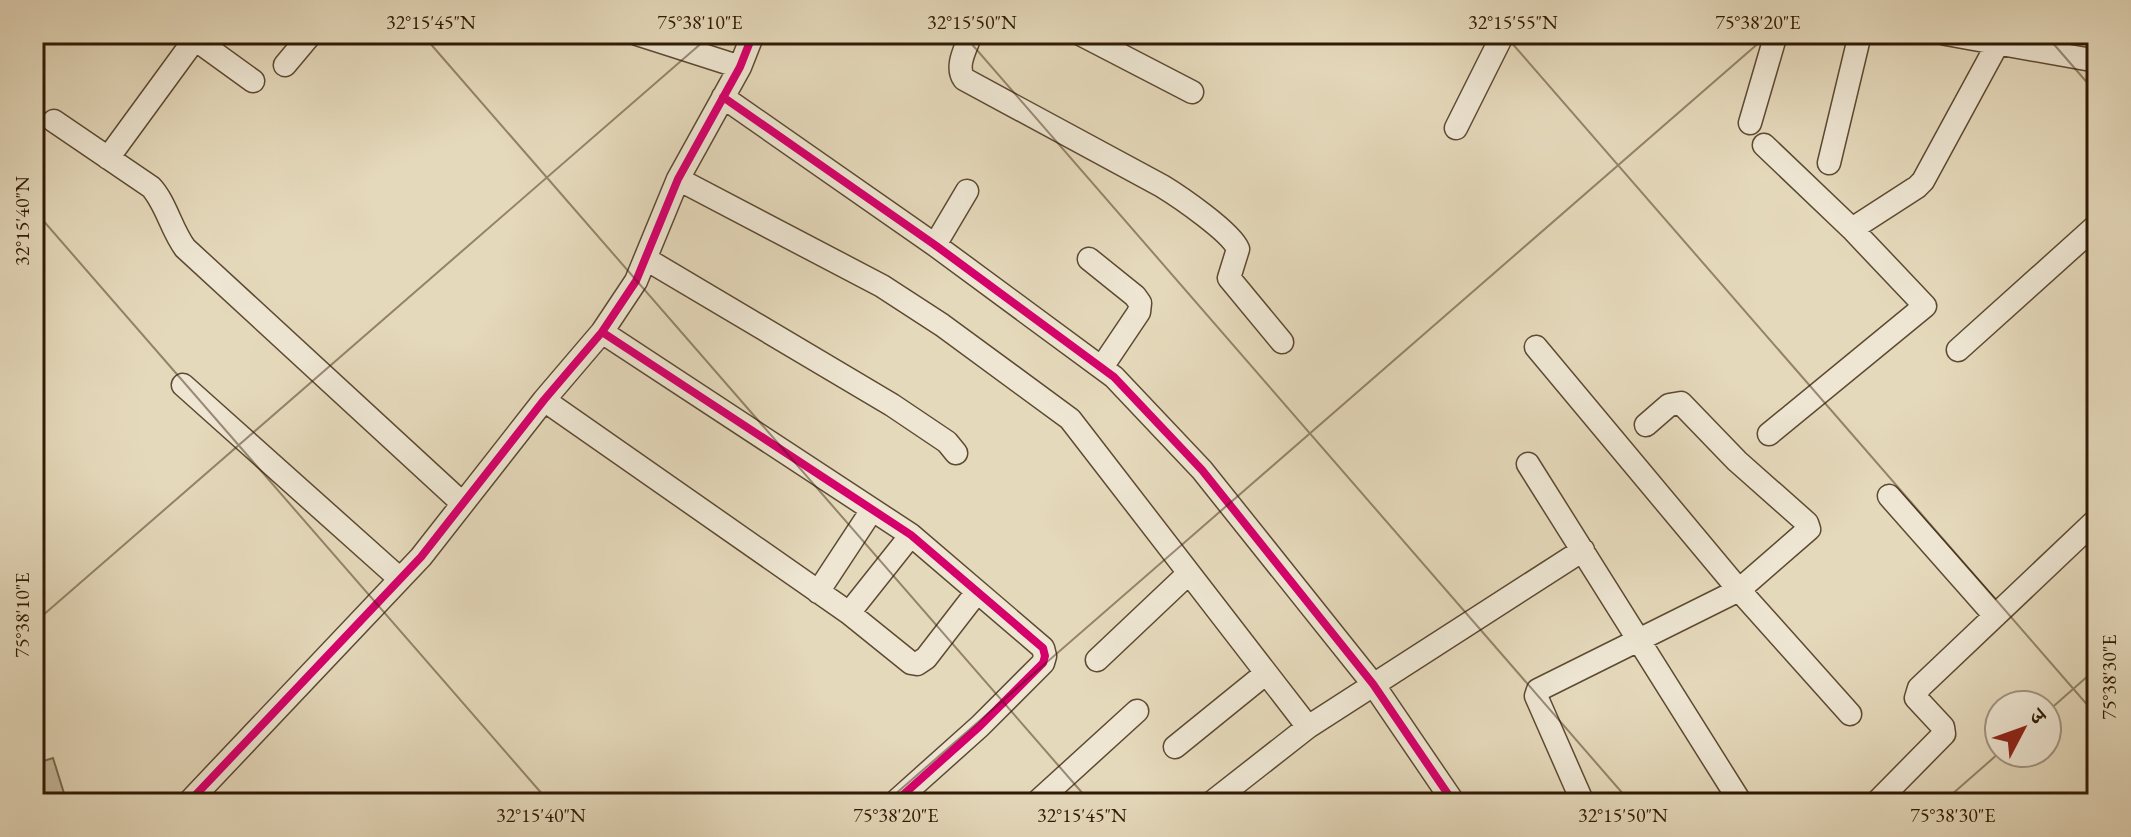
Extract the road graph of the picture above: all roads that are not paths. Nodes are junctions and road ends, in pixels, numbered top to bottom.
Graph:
1 (311, 34) edge
2 (637, 34) edge
3 (753, 34) edge
4 (971, 34) edge
5 (1080, 34) edge
6 (1503, 34) edge
7 (1776, 34) edge
8 (1860, 34) edge
9 (1946, 34) edge
10 (191, 36) edge
11 (1998, 43) junction
12 (2097, 61) edge
13 (285, 65) dead end
14 (740, 67) junction
15 (253, 81) dead end
16 (1192, 92) dead end
17 (723, 97) junction
18 (54, 121) dead end
19 (1750, 123) dead end
20 (1456, 128) dead end
21 (1764, 145) dead end
22 (108, 158) junction
23 (1829, 163) dead end
24 (678, 179) junction
25 (967, 191) dead end
26 (2097, 225) edge
27 (1852, 229) junction
28 (935, 245) junction
29 (646, 259) junction
30 (1089, 259) dead end
31 (602, 332) junction
32 (1282, 342) dead end
33 (1536, 347) dead end
34 (1958, 350) dead end
35 (1102, 367) junction
36 (183, 385) dead end
37 (544, 400) junction
38 (1646, 425) dead end
39 (1769, 434) dead end
40 (956, 453) dead end
41 (1528, 464) dead end
42 (1889, 496) dead end
43 (462, 503) junction
44 (872, 510) junction
45 (2097, 522) edge
46 (911, 535) junction
47 (1583, 550) junction
48 (1189, 573) junction
49 (400, 579) junction
50 (1739, 590) junction
51 (818, 592) junction
52 (977, 592) junction
53 (849, 613) junction
54 (1995, 616) junction
55 (1639, 641) junction
56 (1097, 660) dead end
57 (1265, 674) junction
58 (1373, 684) junction
59 (1137, 711) dead end
60 (1850, 714) dead end
61 (1308, 727) junction
62 (1175, 747) dead end
63 (188, 803) edge
64 (894, 803) edge
65 (1036, 803) edge
66 (1211, 803) edge
67 (1454, 803) edge
68 (1583, 803) edge
69 (1741, 803) edge
70 (1876, 803) edge

1 - 13 street
2 - 14 street
3 - 14 street
4 - 32 street
5 - 16 street
6 - 20 street
7 - 19 street
8 - 23 street
9 - 11 street
10 - 15 street
10 - 22 street
11 - 12 street
11 - 27 street
14 - 17 street
17 - 24 street
17 - 28 street
18 - 22 street
21 - 27 street
22 - 43 street
24 - 29 street
24 - 48 street
25 - 28 street
26 - 34 street
27 - 39 street
28 - 35 street
29 - 31 street
29 - 40 street
30 - 35 street
31 - 37 street
31 - 44 street
33 - 50 street
35 - 58 street
36 - 49 street
37 - 43 street
37 - 51 street
38 - 50 street
41 - 47 street
42 - 54 street
43 - 49 street
44 - 46 street
44 - 51 street
45 - 54 street
46 - 52 street
46 - 53 street
47 - 55 street
47 - 58 street
48 - 56 street
48 - 57 street
49 - 63 street
50 - 55 street
50 - 60 street
51 - 53 street
52 - 53 street
52 - 64 street
54 - 70 street
55 - 68 street
55 - 69 street
57 - 61 street
57 - 62 street
58 - 61 street
58 - 67 street
59 - 65 street
61 - 66 street

